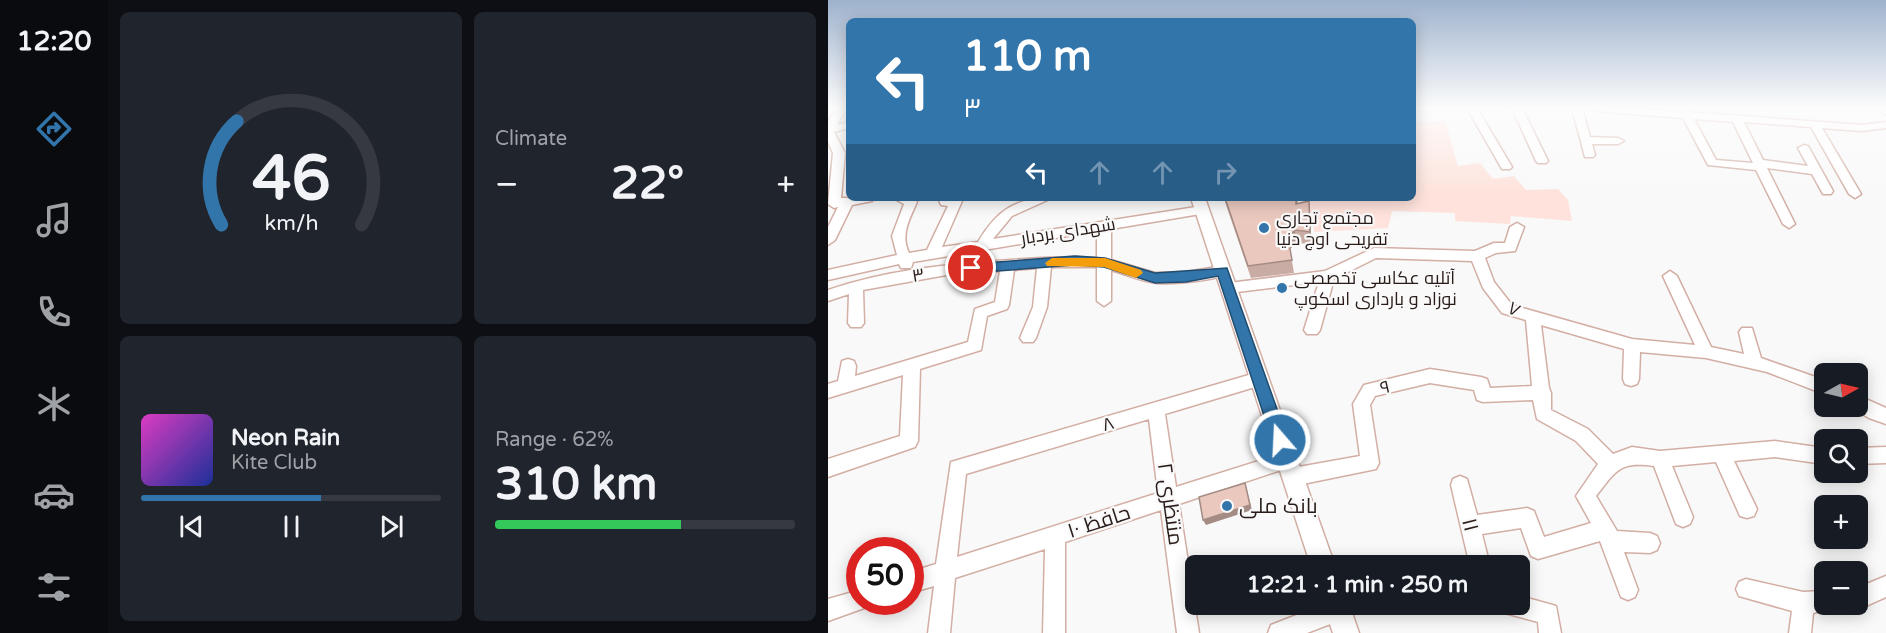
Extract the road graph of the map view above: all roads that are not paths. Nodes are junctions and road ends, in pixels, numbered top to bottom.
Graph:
1 (832, 138) edge
2 (1489, 138) edge
3 (1531, 138) edge
4 (1698, 138) edge
5 (1745, 138) edge
6 (1822, 138) edge
7 (1585, 140) joint
8 (1618, 141) dead end
9 (1804, 148) dead end
10 (1589, 155) dead end
11 (1542, 160) dead end
12 (1760, 165) junction
13 (1506, 167) dead end
14 (1816, 171) junction
15 (1827, 191) dead end
16 (1855, 194) dead end
17 (852, 201) edge
18 (908, 201) edge
19 (956, 201) edge
20 (1036, 201) edge
21 (836, 204) edge
22 (1200, 204) edge
23 (1789, 224) dead end
24 (1104, 226) junction
25 (1517, 227) dead end
26 (828, 240) edge
27 (982, 246) junction
28 (958, 249) junction
29 (932, 254) junction
30 (1477, 256) junction
31 (906, 258) junction
32 (1105, 262) junction
33 (1045, 263) junction
34 (1008, 266) junction
35 (952, 269) junction
36 (828, 275) edge
37 (1328, 276) junction
38 (1670, 276) dead end
39 (906, 277) junction
40 (1226, 280) junction
41 (856, 286) junction
42 (828, 296) edge
43 (1104, 301) dead end
44 (1533, 318) junction
45 (856, 323) dead end
46 (1312, 330) dead end
47 (1747, 332) dead end
48 (1028, 338) dead end
49 (1632, 345) junction
50 (1706, 352) junction
51 (1754, 363) junction
52 (912, 365) junction
53 (848, 366) dead end
54 (1259, 379) junction
55 (1631, 379) dead end
56 (1814, 384) edge
57 (845, 386) junction
58 (828, 392) edge
59 (1543, 393) junction
60 (1868, 409) edge
61 (1156, 410) junction
62 (1886, 416) edge
63 (1721, 453) junction
64 (1814, 455) edge
65 (1886, 455) edge
66 (1868, 456) edge
67 (1660, 459) junction
68 (1610, 464) junction
69 (828, 468) edge
70 (1290, 468) junction
71 (1460, 485) dead end
72 (1169, 498) junction
73 (1747, 509) dead end
74 (1683, 517) dead end
75 (1470, 526) junction
76 (1608, 535) junction
77 (1055, 536) junction
78 (1650, 543) dead end
79 (1319, 555) edge
80 (1477, 555) edge
81 (945, 572) junction
82 (924, 579) edge
83 (1886, 586) edge
84 (1746, 589) dead end
85 (1628, 590) dead end
86 (1868, 594) edge
87 (1814, 602) edge
88 (1803, 603) junction
89 (846, 604) edge
90 (1530, 609) edge
91 (828, 610) edge
92 (1340, 616) edge
93 (939, 633) edge
94 (1054, 633) edge
95 (1188, 633) edge
96 (1279, 633) edge
97 (1550, 633) edge
98 (1800, 633) edge

1 - 21 street
2 - 13 street
3 - 11 street
4 - 12 street
5 - 12 street
6 - 16 street
7 - 8 street
7 - 10 street
9 - 14 street
12 - 14 street
12 - 23 street
14 - 15 street
17 - 21 street
18 - 31 street
19 - 29 street
20 - 27 street
21 - 26 street
22 - 24 street, شهدای بردبار
22 - 40 main road
24 - 27 street, شهدای بردبار
24 - 32 street
25 - 30 street
27 - 28 street, شهدای بردبار
28 - 29 street, شهدای بردبار
28 - 35 street
29 - 31 street, شهدای بردبار
30 - 37 street
30 - 44 street, ۷
31 - 36 street, شهدای بردبار
31 - 39 street
32 - 33 street, ۳
32 - 40 street, ۳
32 - 43 street
33 - 34 street, ۳
33 - 48 street
34 - 35 street, ۳
34 - 52 street
35 - 39 street, ۳
37 - 40 street
37 - 46 street
38 - 50 street
39 - 41 street, ۳
40 - 54 main road
41 - 42 street, ۳
41 - 45 street
44 - 49 street, ۷
44 - 59 street
47 - 51 street
49 - 50 street, ۷
49 - 55 street
50 - 51 street, ۷
51 - 56 street, ۷
52 - 57 street
52 - 69 street
53 - 57 street
54 - 61 street, ۸
54 - 70 main road
57 - 58 street
59 - 68 street
59 - 70 street, ۹
60 - 62 street
61 - 72 street, منتظری ۲
61 - 81 street, ۸
63 - 64 street
63 - 67 street
63 - 73 street
65 - 66 street
67 - 68 street
67 - 74 street
68 - 76 street
70 - 72 street, حافظ ۱۰
70 - 79 main road
71 - 75 street, ۱۱
72 - 77 street, حافظ ۱۰
72 - 95 street, منتظری ۲
75 - 76 street
75 - 80 street, ۱۱
76 - 78 street
76 - 85 street
77 - 81 street, حافظ ۱۰
77 - 94 street
81 - 82 street, حافظ ۱۰
81 - 93 street
83 - 86 street
84 - 88 street
87 - 88 street
88 - 98 street
89 - 91 street
90 - 97 street
92 - 96 street

